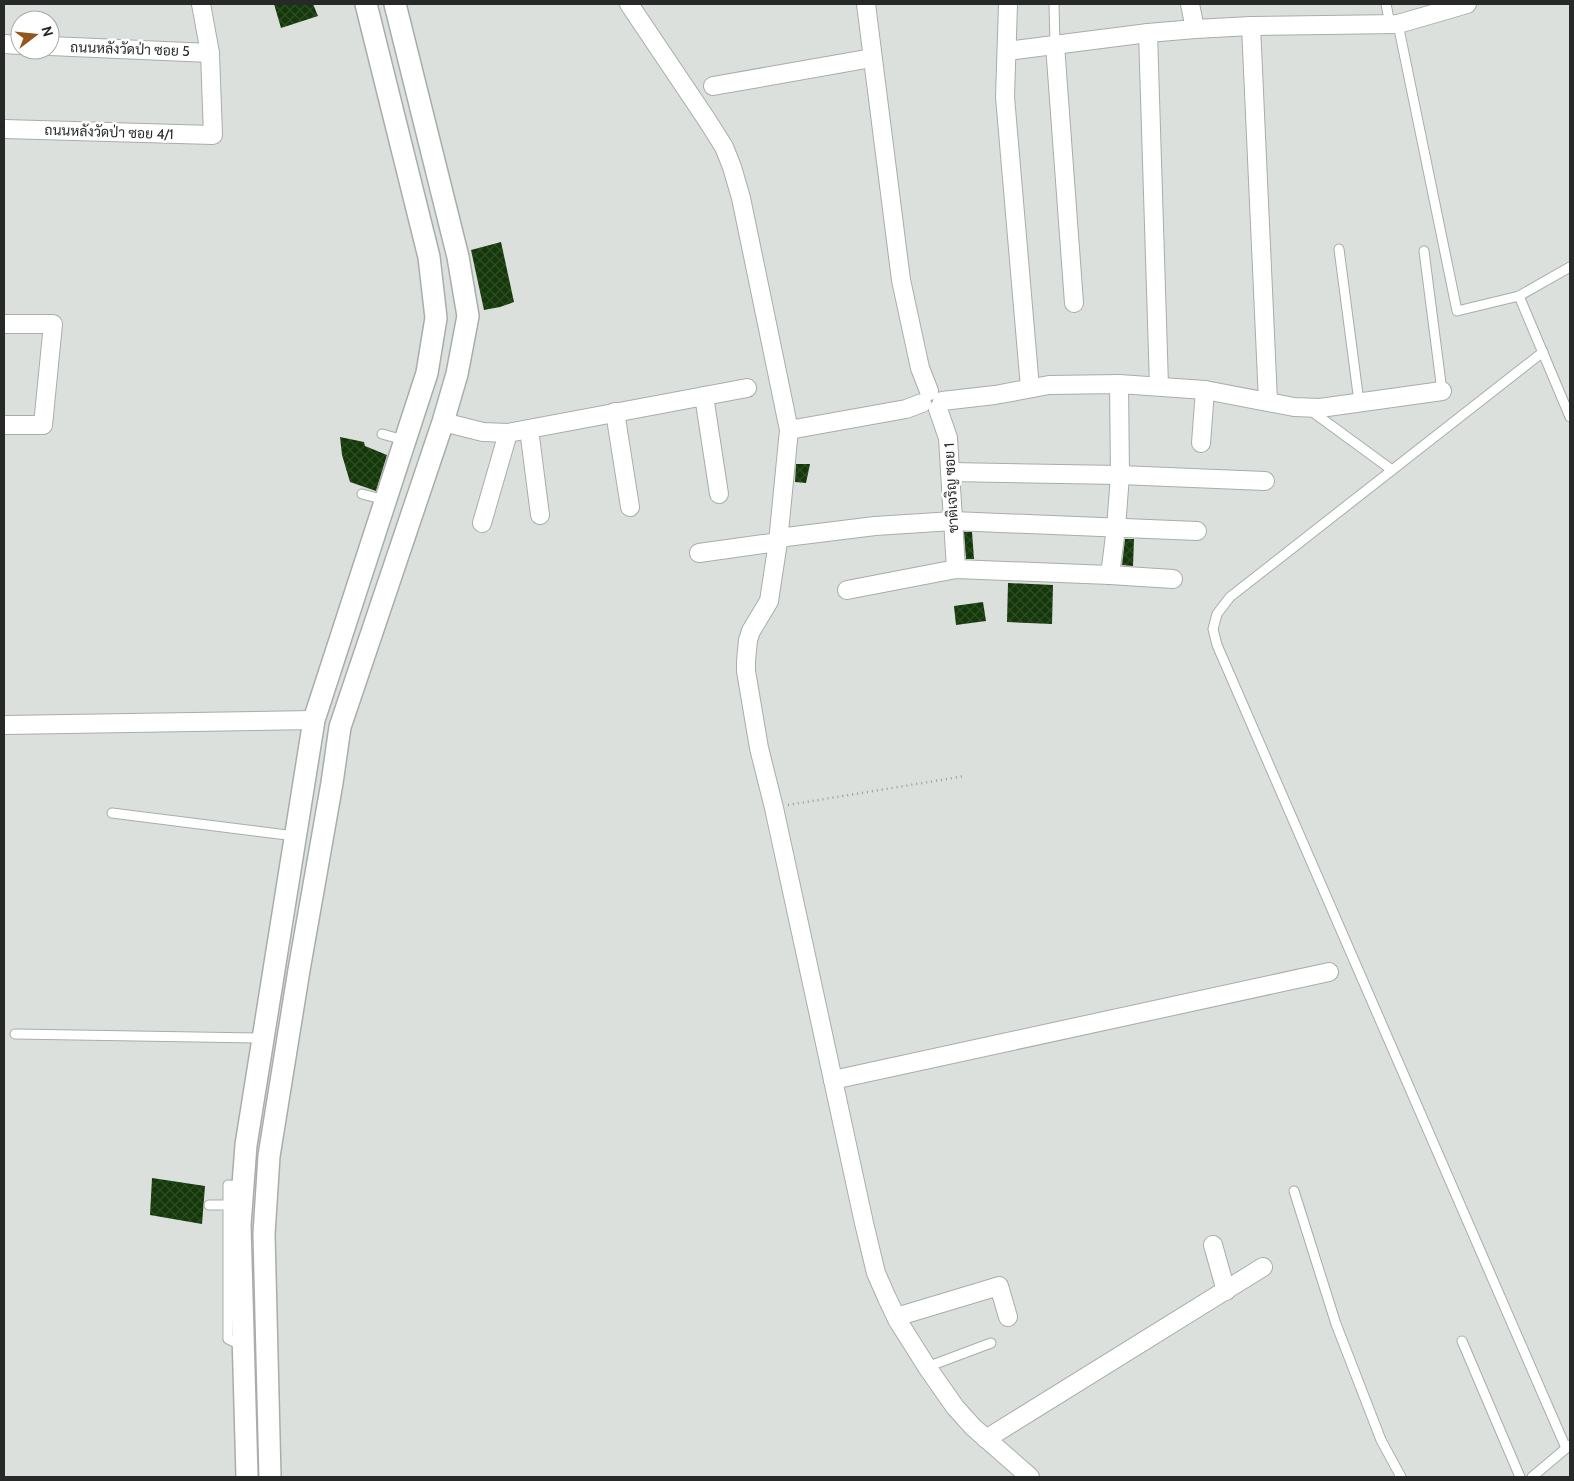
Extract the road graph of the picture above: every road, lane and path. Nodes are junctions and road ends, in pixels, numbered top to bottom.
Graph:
1 (201, 4) edge
2 (366, 4) edge
3 (395, 4) edge
4 (629, 4) edge
5 (866, 4) edge
6 (1008, 4) edge
7 (1054, 4) edge
8 (1190, 4) edge
9 (1386, 4) edge
10 (1467, 4) edge
11 (1394, 24) junction
12 (1251, 26) junction
13 (1195, 28) junction
14 (1148, 33) junction
15 (1055, 44) junction
16 (60, 46) edge
17 (1007, 51) junction
18 (210, 53) junction
19 (872, 58) junction
20 (713, 86) dead end
21 (4, 129) edge
22 (1339, 249) dead end
23 (1424, 251) dead end
24 (1570, 268) edge
25 (1519, 296) junction
26 (1074, 303) dead end
27 (4, 324) edge
28 (1543, 352) junction
29 (1119, 384) junction
30 (1159, 386) junction
31 (748, 388) dead end
32 (1030, 388) junction
33 (1205, 390) junction
34 (1442, 391) joint
35 (704, 396) junction
36 (933, 401) junction
37 (1268, 401) junction
38 (1359, 402) junction
39 (1308, 408) junction
40 (615, 412) junction
41 (1570, 417) edge
42 (442, 422) junction
43 (4, 425) edge
44 (529, 429) junction
45 (789, 430) junction
46 (508, 433) junction
47 (382, 434) dead end
48 (405, 440) junction
49 (1201, 443) dead end
50 (1392, 470) junction
51 (950, 472) junction
52 (1120, 474) junction
53 (1265, 481) dead end
54 (362, 494) dead end
55 (720, 494) dead end
56 (385, 500) junction
57 (630, 507) dead end
58 (540, 515) dead end
59 (953, 521) junction
60 (482, 523) dead end
61 (1116, 528) junction
62 (1197, 531) dead end
63 (778, 540) junction
64 (699, 554) dead end
65 (956, 569) junction
66 (1110, 575) junction
67 (1173, 579) dead end
68 (847, 590) dead end
69 (314, 720) junction
70 (4, 725) edge
71 (965, 776) dead end
72 (774, 808) junction
73 (112, 813) dead end
74 (295, 836) junction
75 (292, 859) junction
76 (317, 863) junction
77 (1328, 972) dead end
78 (15, 1034) dead end
79 (264, 1038) junction
80 (833, 1080) junction
81 (243, 1186) junction
82 (1294, 1190) dead end
83 (209, 1204) dead end
84 (228, 1206) junction
85 (1213, 1245) dead end
86 (1263, 1267) dead end
87 (1226, 1291) junction
88 (896, 1317) junction
89 (1008, 1317) dead end
90 (1462, 1341) dead end
91 (991, 1343) dead end
92 (244, 1346) junction
93 (927, 1367) junction
94 (986, 1439) junction
95 (1568, 1446) edge
96 (247, 1477) edge
97 (270, 1477) edge
98 (1030, 1477) edge
99 (1401, 1477) edge
100 (1520, 1477) edge
101 (1532, 1477) edge

1 - 18 street
2 - 48 street
3 - 42 street
4 - 45 street
5 - 19 street, ชาติเจริญ ซอย 1
6 - 17 street
7 - 15 lane
8 - 13 street
9 - 11 lane
10 - 11 street
11 - 12 street
11 - 25 lane
12 - 13 street
12 - 37 street
13 - 14 street
14 - 15 street
14 - 30 street
15 - 17 street
15 - 26 street
16 - 18 street, ถนนหลังวัดป่า ซอย 5
17 - 32 street
18 - 21 street, ถนนหลังวัดป่า ซอย 4/1
19 - 20 street
19 - 36 street, ชาติเจริญ ซอย 1
22 - 38 lane
23 - 34 lane
24 - 25 lane
25 - 28 lane
27 - 43 street
28 - 41 lane
28 - 50 lane
29 - 30 street
29 - 32 street
29 - 52 street
30 - 33 street
31 - 35 street
32 - 36 street
33 - 37 street
33 - 49 street
34 - 38 street
35 - 40 street
35 - 55 street
36 - 45 street
36 - 51 street, ชาติเจริญ ซอย 1
37 - 39 street
38 - 39 street
39 - 50 lane
40 - 44 street
40 - 57 street
42 - 46 street
42 - 76 street
44 - 46 street
44 - 58 street
45 - 63 street
46 - 60 street
47 - 48 lane
48 - 56 street
50 - 95 lane
51 - 52 street
51 - 59 street, ชาติเจริญ ซอย 1
52 - 53 street
52 - 61 street
54 - 56 lane
56 - 69 street
59 - 61 street
59 - 63 street
59 - 65 street, ชาติเจริญ ซอย 1
61 - 62 street
61 - 66 street
63 - 64 street
63 - 72 street
65 - 66 street
65 - 68 street
66 - 67 street
69 - 70 street
69 - 74 street
71 - 72 path
72 - 80 street
73 - 74 lane
74 - 75 street
75 - 76 street
75 - 79 street
76 - 97 street
77 - 80 street
78 - 79 lane
79 - 81 street
80 - 88 street
81 - 84 lane
81 - 92 street
82 - 99 lane
83 - 84 lane
84 - 92 lane
85 - 87 street
86 - 87 street
87 - 94 street
88 - 89 street
88 - 93 street
90 - 100 lane
91 - 93 lane
92 - 96 street
93 - 94 street
94 - 98 street
95 - 101 lane

